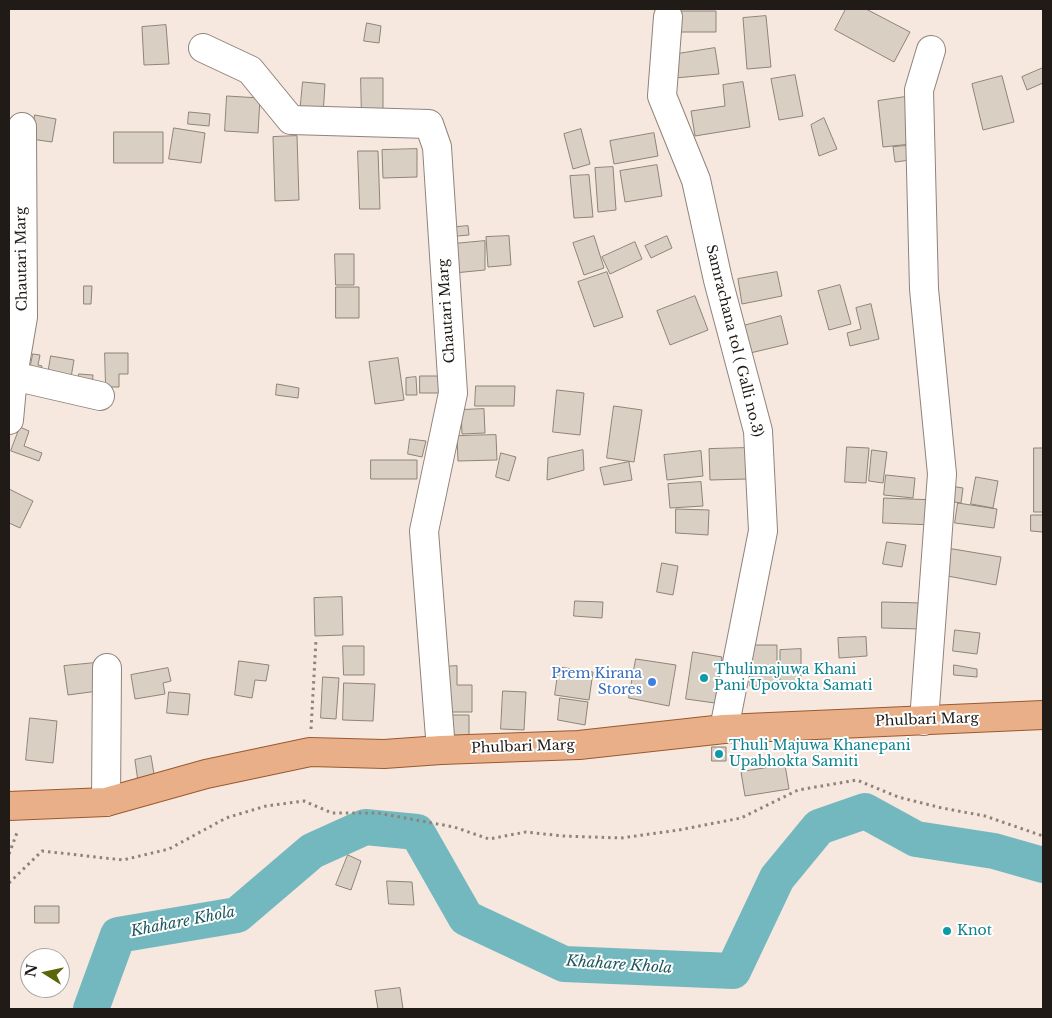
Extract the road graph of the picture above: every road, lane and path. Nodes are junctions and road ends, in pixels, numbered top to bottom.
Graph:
1 (668, 17) dead end
2 (203, 48) dead end
3 (932, 50) dead end
4 (22, 127) dead end
5 (13, 376) junction
6 (100, 396) dead end
7 (9, 420) edge
8 (316, 640) dead end
9 (107, 668) dead end
10 (1043, 715) edge
11 (924, 721) junction
12 (724, 729) junction
13 (441, 750) junction
14 (310, 752) junction
15 (106, 802) junction
16 (9, 806) edge
17 (1043, 836) edge
18 (9, 883) edge

1 - 12 street, Samrachana tol ( Galli no.3)
2 - 13 street, Chautari Marg
3 - 11 street
4 - 5 street, Chautari Marg
5 - 6 street
5 - 7 street, Chautari Marg
8 - 14 path
9 - 15 street
10 - 11 main road, Phulbari Marg
11 - 12 main road, Phulbari Marg
12 - 13 main road, Phulbari Marg
13 - 14 main road, Phulbari Marg
14 - 15 main road, Phulbari Marg
15 - 16 main road, Phulbari Marg
17 - 18 path

